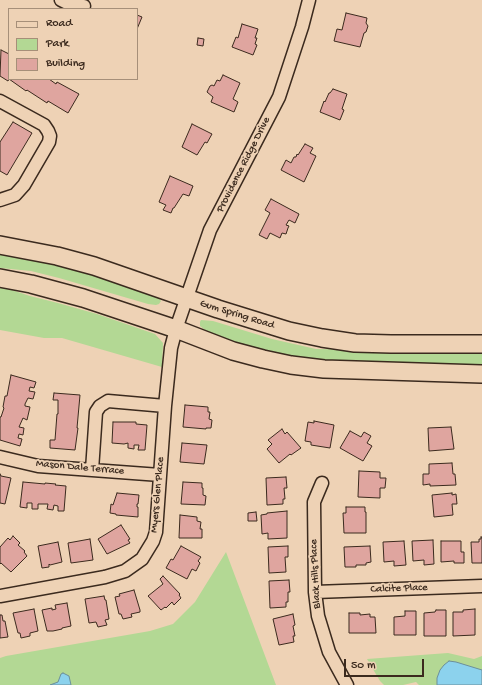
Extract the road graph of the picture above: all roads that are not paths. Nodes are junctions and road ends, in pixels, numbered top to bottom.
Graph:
1 (61, 0) edge
2 (309, 0) edge
3 (84, 6) dead end
4 (0, 101) edge
5 (0, 200) edge
6 (0, 245) edge
7 (0, 278) edge
8 (187, 299) junction
9 (176, 328) junction
10 (482, 344) edge
11 (482, 374) edge
12 (165, 406) junction
13 (0, 457) edge
14 (92, 470) junction
15 (160, 474) junction
16 (322, 483) dead end
17 (482, 586) edge
18 (315, 592) junction
19 (0, 596) edge
20 (347, 685) edge

1 - 3 street
2 - 8 street, Providence Ridge Drive
4 - 5 street
6 - 8 main road, Gum Spring Road
7 - 9 main road
8 - 9 street, Providence Ridge Drive
8 - 10 main road, Gum Spring Road
9 - 11 main road
9 - 12 street, Myers Glen Place
12 - 14 street
12 - 15 street, Myers Glen Place
13 - 14 street, Mason Dale Terrace
14 - 15 street, Mason Dale Terrace
15 - 19 street, Myers Glen Place
16 - 18 street, Black Hills Place
17 - 18 street, Calcite Place
18 - 20 street, Black Hills Place

